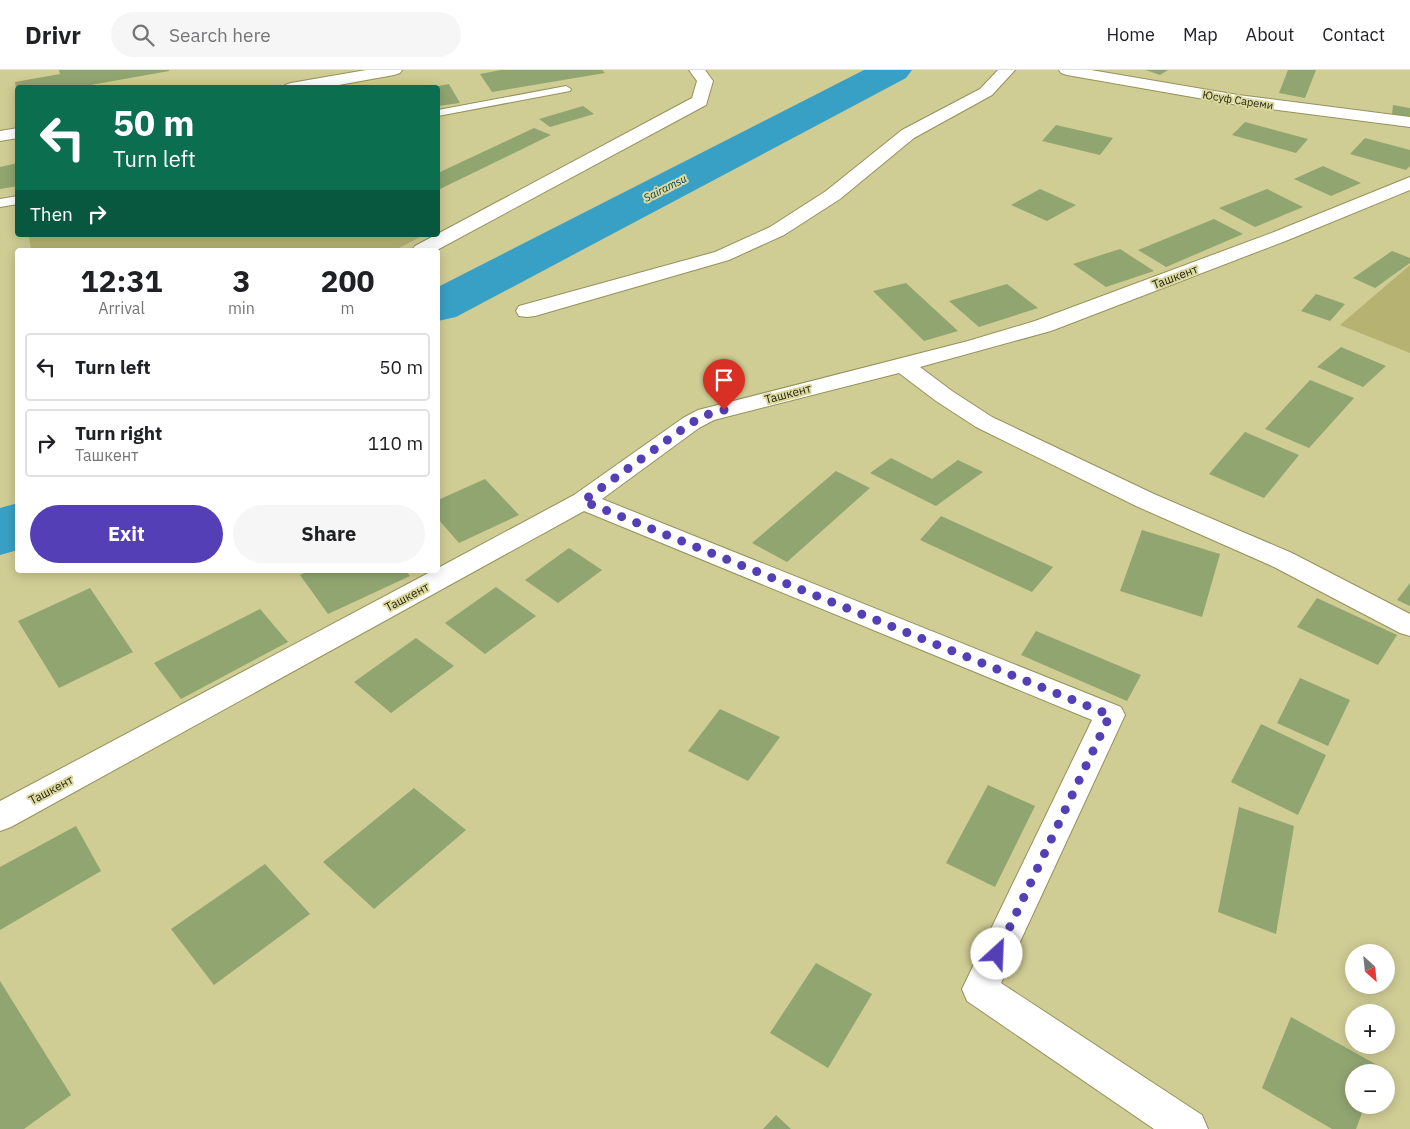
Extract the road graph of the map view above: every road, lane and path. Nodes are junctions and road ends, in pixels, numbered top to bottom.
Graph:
1 (394, 70) edge
2 (697, 70) edge
3 (1007, 70) edge
4 (1067, 70) edge
5 (307, 85) edge
6 (566, 89) dead end
7 (440, 113) edge
8 (1410, 122) edge
9 (15, 134) edge
10 (0, 136) edge
11 (1410, 183) edge
12 (15, 201) edge
13 (0, 204) edge
14 (426, 248) edge
15 (527, 311) dead end
16 (902, 364) junction
17 (583, 501) junction
18 (1410, 626) edge
19 (0, 817) edge
20 (1188, 1129) edge

1 - 5 street
2 - 14 street
3 - 15 street
4 - 8 street, Юсуф Сареми
6 - 7 lane
9 - 10 street
11 - 16 street, Ташкент
12 - 13 lane
16 - 17 street, Ташкент
16 - 18 street
17 - 19 street, Ташкент
17 - 20 street

